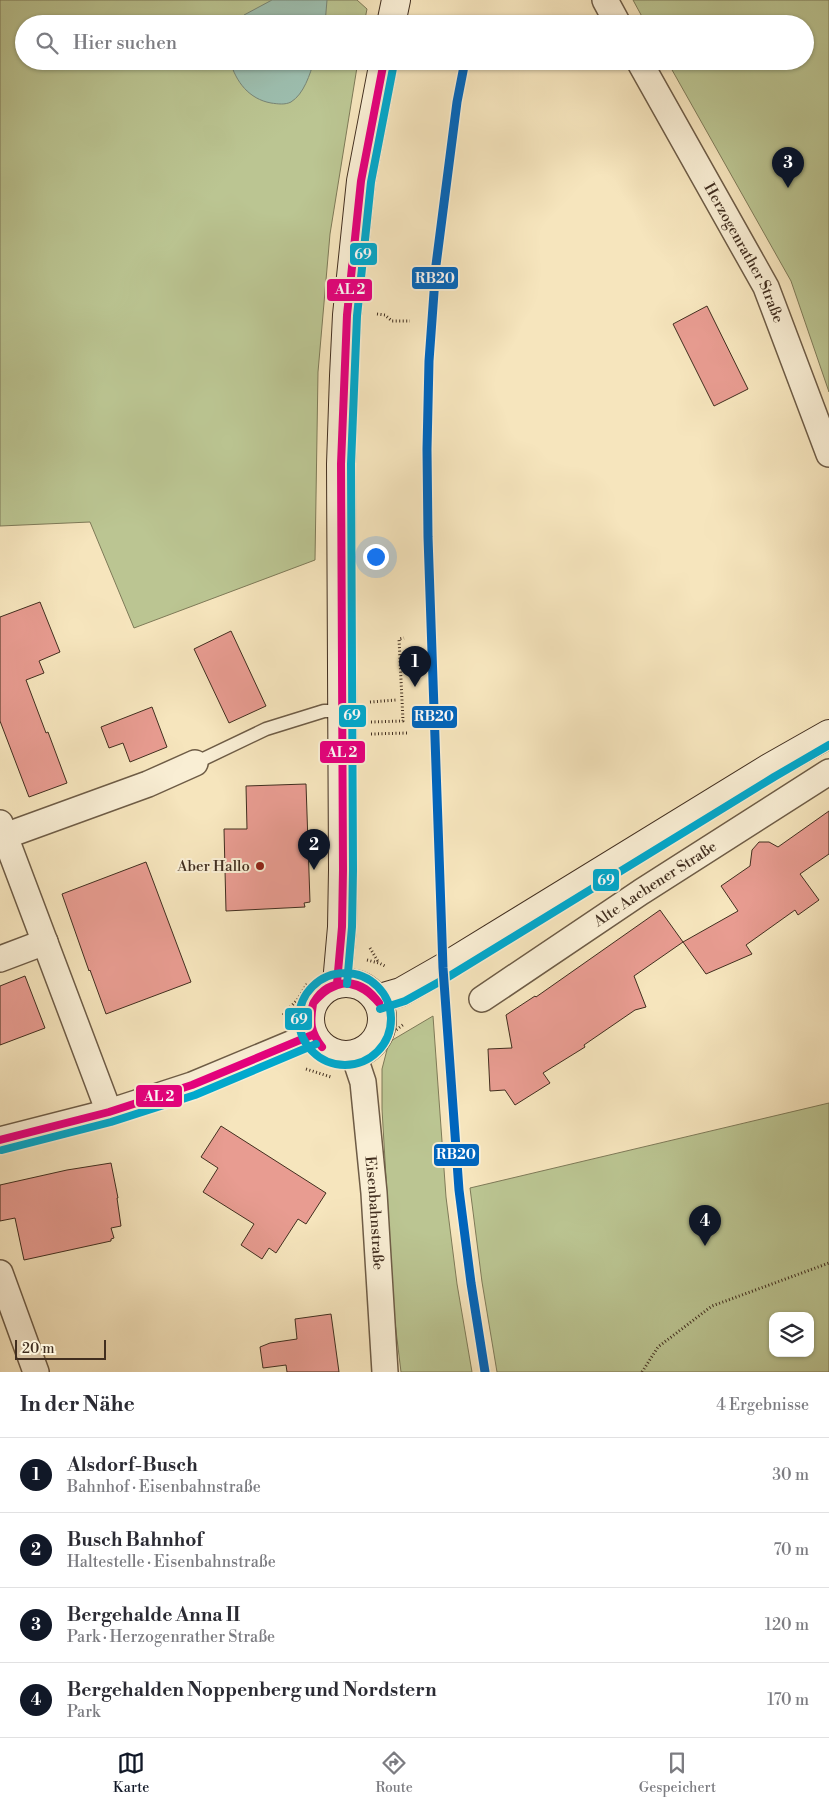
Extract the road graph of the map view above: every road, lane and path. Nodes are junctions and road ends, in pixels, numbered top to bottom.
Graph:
1 (396, 0) edge
2 (605, 0) edge
3 (393, 15) edge
4 (613, 15) edge
5 (382, 70) edge
6 (644, 70) edge
7 (376, 314) dead end
8 (410, 321) dead end
9 (829, 454) edge
10 (404, 638) dead end
11 (396, 700) dead end
12 (369, 702) dead end
13 (353, 717) junction
14 (408, 733) dead end
15 (829, 734) edge
16 (366, 735) dead end
17 (195, 763) joint
18 (829, 772) edge
19 (2, 829) edge
20 (44, 942) junction
21 (0, 959) edge
22 (337, 983) junction
23 (482, 999) dead end
24 (377, 1000) junction
25 (406, 1022) dead end
26 (312, 1035) junction
27 (354, 1055) junction
28 (363, 1082) junction
29 (109, 1112) junction
30 (0, 1140) edge
31 (829, 1263) edge
32 (0, 1273) edge
33 (36, 1372) edge
34 (386, 1372) edge
35 (642, 1372) edge

1 - 3 street
2 - 4 street
5 - 13 street
6 - 9 street, Herzogenrather Straße
7 - 8 path
10 - 13 path
11 - 12 path
13 - 17 lane
13 - 22 street
14 - 16 path
15 - 24 street
17 - 19 street
18 - 23 street, Alte Aachener Straße
19 - 20 street
20 - 21 street
20 - 29 street
22 - 24 street
22 - 26 street
24 - 27 street
25 - 28 path
26 - 27 street
26 - 29 street
27 - 28 street, Eisenbahnstraße
28 - 34 street, Eisenbahnstraße
29 - 30 street
31 - 35 path
32 - 33 street

